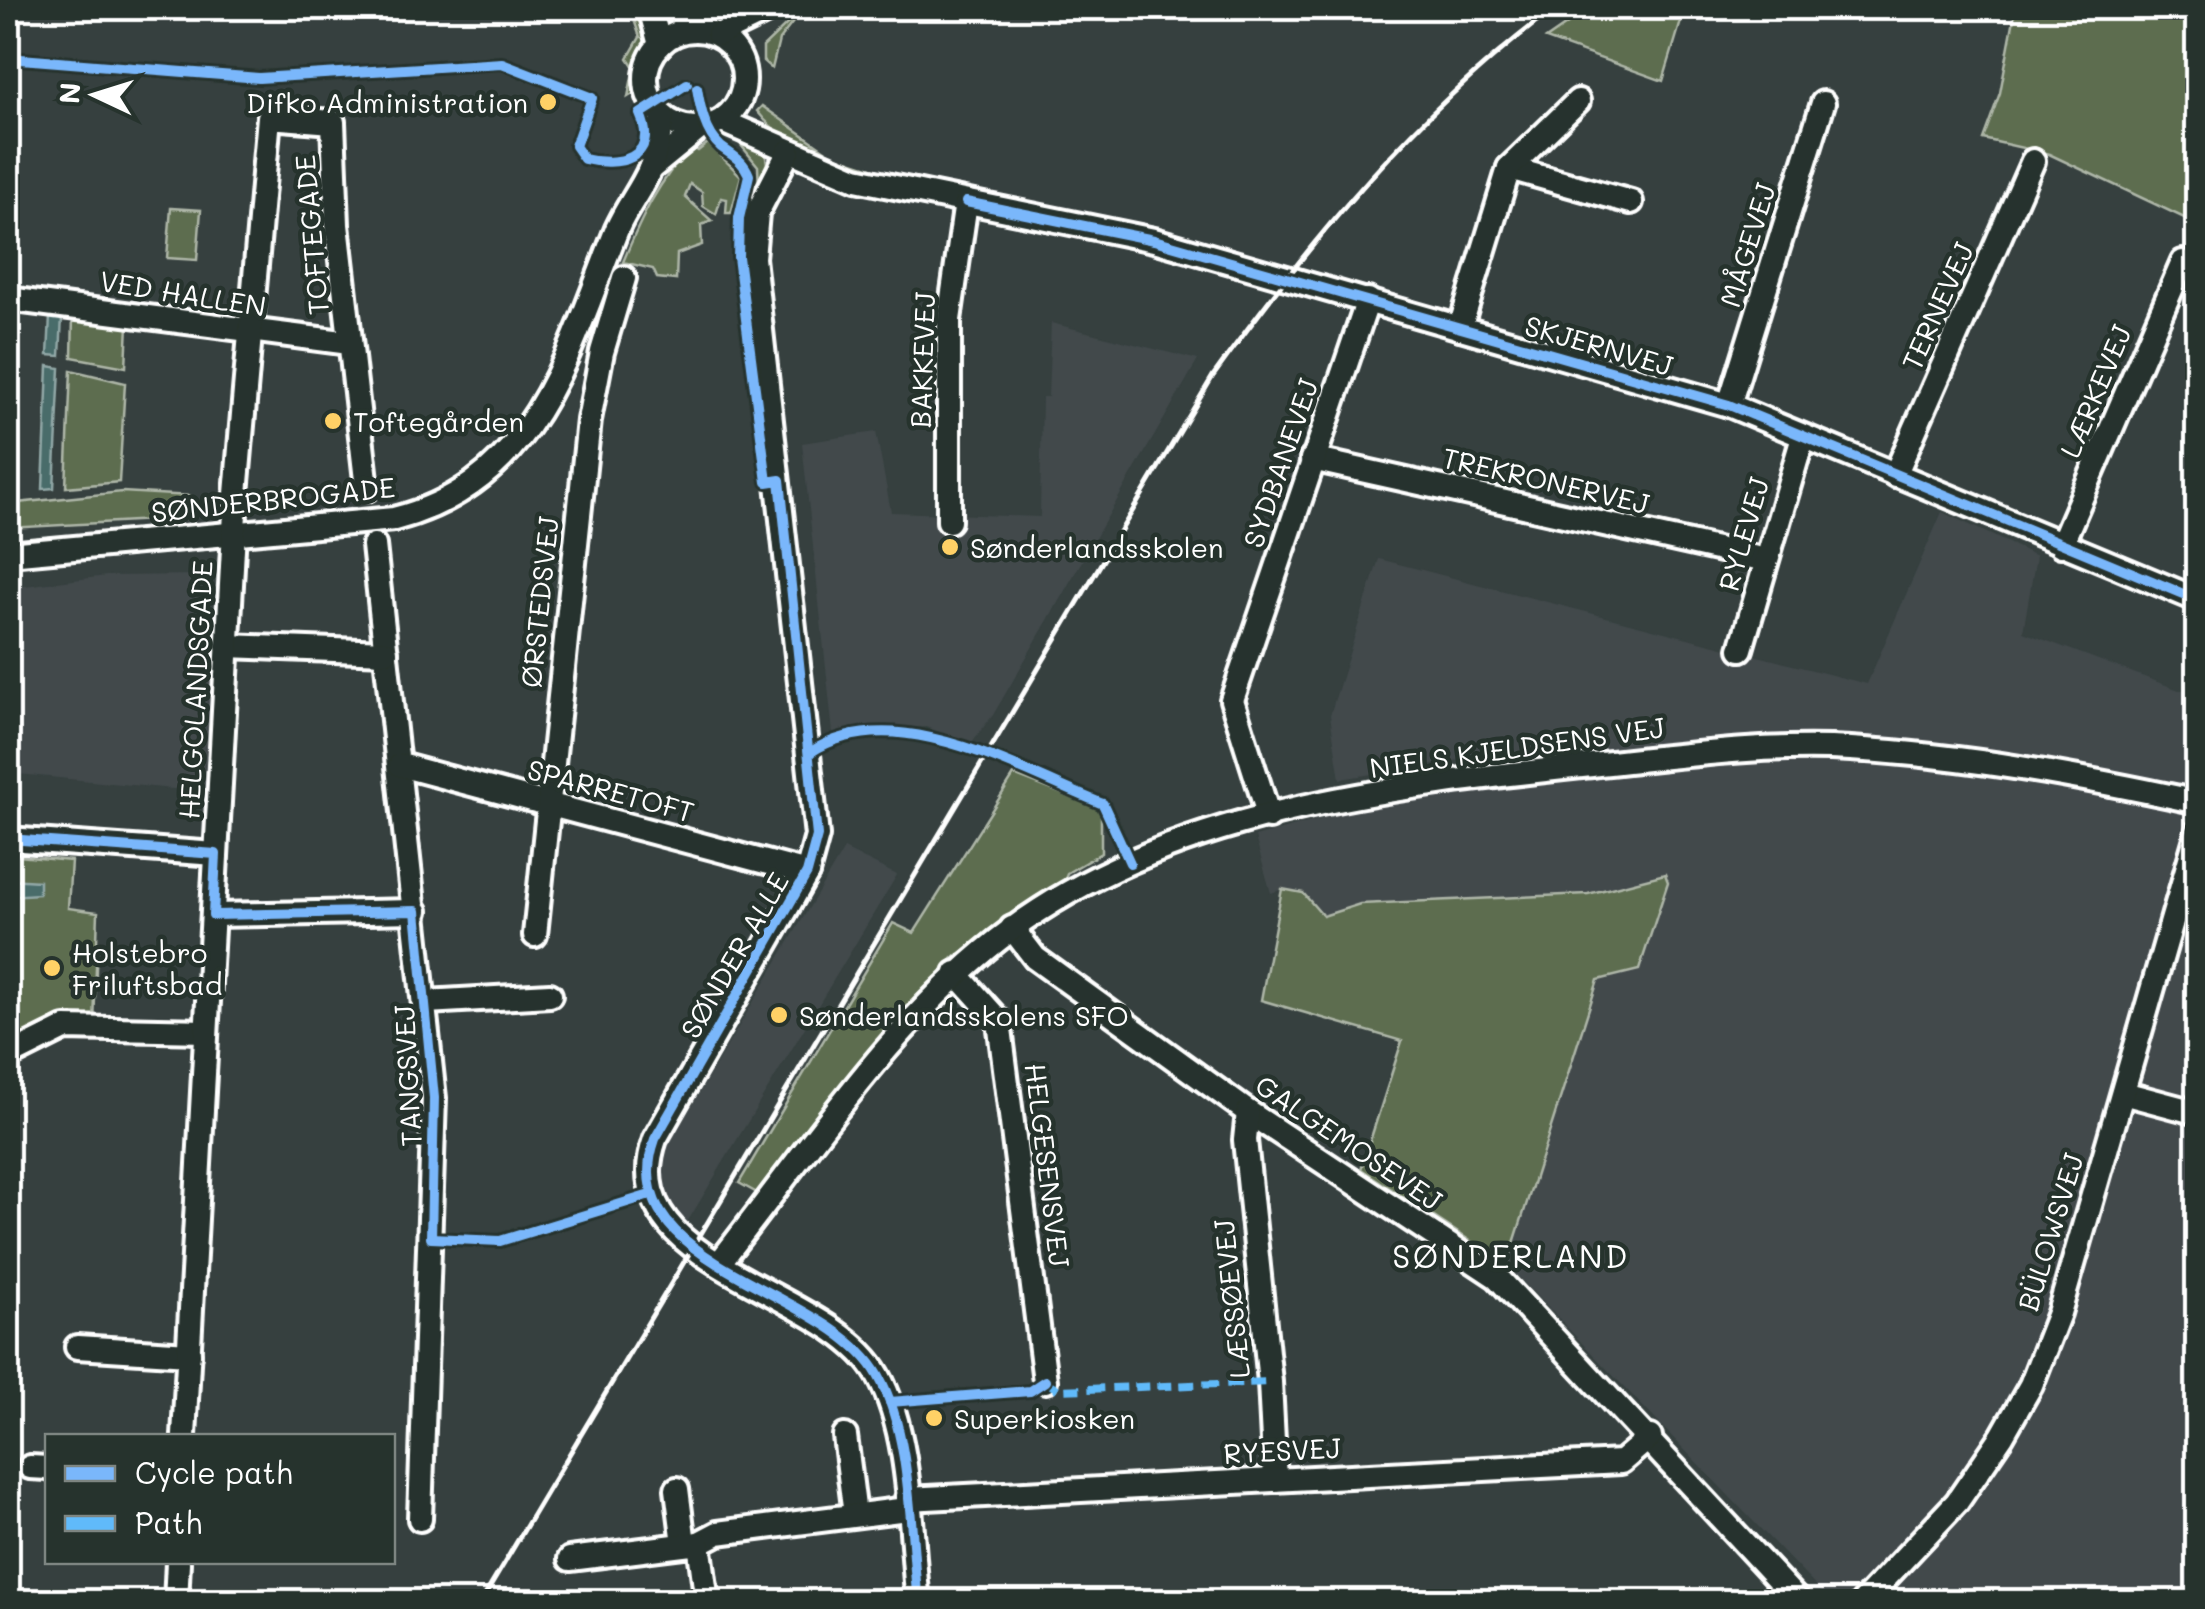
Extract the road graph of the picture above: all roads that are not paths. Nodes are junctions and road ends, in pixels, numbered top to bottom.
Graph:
1 (650, 8) edge
2 (676, 8) edge
3 (773, 8) edge
4 (691, 30) junction
5 (722, 36) junction
6 (660, 45) junction
7 (742, 64) junction
8 (743, 100) junction
9 (1578, 101) dead end
10 (1824, 103) dead end
11 (663, 116) junction
12 (333, 122) joint
13 (701, 128) junction
14 (782, 146) junction
15 (2033, 161) dead end
16 (650, 168) junction
17 (1508, 168) junction
18 (966, 202) junction
19 (1631, 202) dead end
20 (2183, 262) dead end
21 (624, 278) dead end
22 (8, 299) edge
23 (1368, 300) junction
24 (249, 327) junction
25 (1460, 328) junction
26 (350, 343) junction
27 (1728, 405) junction
28 (1803, 437) junction
29 (1312, 459) junction
30 (1895, 475) junction
31 (366, 489) dead end
32 (949, 522) dead end
33 (233, 536) junction
34 (374, 545) dead end
35 (2061, 545) junction
36 (8, 554) edge
37 (1766, 560) junction
38 (2194, 594) edge
39 (227, 646) junction
40 (1741, 649) dead end
41 (386, 652) junction
42 (400, 765) junction
43 (2198, 802) edge
44 (546, 804) junction
45 (1269, 817) junction
46 (2198, 831) edge
47 (8, 839) edge
48 (216, 854) junction
49 (807, 873) junction
50 (416, 911) junction
51 (213, 915) junction
52 (1012, 928) junction
53 (535, 936) dead end
54 (956, 973) junction
55 (550, 995) dead end
56 (426, 1002) junction
57 (206, 1030) junction
58 (17, 1052) dead end
59 (2123, 1092) junction
60 (1248, 1112) junction
61 (2198, 1113) edge
62 (720, 1262) junction
63 (78, 1347) dead end
64 (189, 1354) junction
65 (1045, 1382) dead end
66 (184, 1434) edge
67 (845, 1436) dead end
68 (1650, 1437) junction
69 (1274, 1480) junction
70 (677, 1490) dead end
71 (907, 1504) junction
72 (855, 1515) junction
73 (420, 1519) dead end
74 (692, 1544) junction
75 (570, 1559) dead end
76 (178, 1564) edge
77 (176, 1602) edge
78 (707, 1602) edge
79 (918, 1602) edge
80 (1799, 1602) edge
81 (1863, 1602) edge

1 - 6 street
2 - 4 street
3 - 5 street
3 - 7 street
4 - 5 street
4 - 6 street
5 - 7 street
6 - 11 street
7 - 8 street
8 - 13 street
8 - 14 street, SKJERNVEJ
9 - 17 street
10 - 27 street, MÅGEVEJ
11 - 13 street
11 - 16 street, SØNDERBROGADE
12 - 24 street, HELGOLANDSGADE
12 - 26 street, TOFTEGADE
13 - 14 street, SKJERNVEJ
13 - 16 street, SØNDERBROGADE
14 - 18 street, SKJERNVEJ
14 - 49 street, SØNDER ALLE
15 - 30 street, TERNEVEJ
16 - 33 street, SØNDERBROGADE
17 - 19 street
17 - 25 street
18 - 23 street, SKJERNVEJ
18 - 32 street, BAKKEVEJ
20 - 35 street, LÆRKEVEJ
21 - 44 street, ØRSTEDSVEJ
22 - 24 street, VED HALLEN
23 - 25 street, SKJERNVEJ
23 - 29 street, SYDBANEVEJ
24 - 26 street, VED HALLEN
24 - 33 street, HELGOLANDSGADE
25 - 27 street, SKJERNVEJ
26 - 31 street
27 - 28 street, SKJERNVEJ
28 - 30 street, SKJERNVEJ
28 - 37 street, RYLEVEJ
29 - 37 street, TREKRONERVEJ
29 - 45 street, SYDBANEVEJ
30 - 35 street, SKJERNVEJ
33 - 36 street, SØNDERBROGADE
33 - 39 street, HELGOLANDSGADE
34 - 41 street, TANGSVEJ
35 - 38 street, SKJERNVEJ
37 - 40 street, RYLEVEJ
39 - 41 street
39 - 48 street, HELGOLANDSGADE
41 - 42 street, TANGSVEJ
42 - 44 street, SPARRETOFT
42 - 50 street, TANGSVEJ
43 - 45 street, NIELS KJELDSENS VEJ
44 - 49 street, SPARRETOFT
44 - 53 street, ØRSTEDSVEJ
45 - 52 street, NIELS KJELDSENS VEJ
46 - 59 street, BÜLOWSVEJ
47 - 48 street
48 - 51 street, HELGOLANDSGADE
49 - 62 street, SØNDER ALLE
50 - 51 street
50 - 56 street, TANGSVEJ
51 - 57 street, HELGOLANDSGADE
52 - 54 street, NIELS KJELDSENS VEJ
52 - 60 street, GALGEMOSEVEJ
54 - 62 street, NIELS KJELDSENS VEJ
54 - 65 street, HELGESENSVEJ
55 - 56 street, TANGSVEJ
56 - 73 street, TANGSVEJ
57 - 58 street
57 - 64 street, HELGOLANDSGADE
59 - 61 street
59 - 81 street, BÜLOWSVEJ
60 - 68 street, GALGEMOSEVEJ
60 - 69 street, LÆSSØEVEJ
62 - 71 street
63 - 64 street
64 - 66 street, HELGOLANDSGADE
67 - 72 street
68 - 69 street, RYESVEJ
68 - 80 street, GALGEMOSEVEJ
69 - 71 street, RYESVEJ
70 - 74 street
71 - 72 street, RYESVEJ
71 - 79 street
72 - 74 street, RYESVEJ
74 - 75 street, RYESVEJ
74 - 78 street
76 - 77 street

